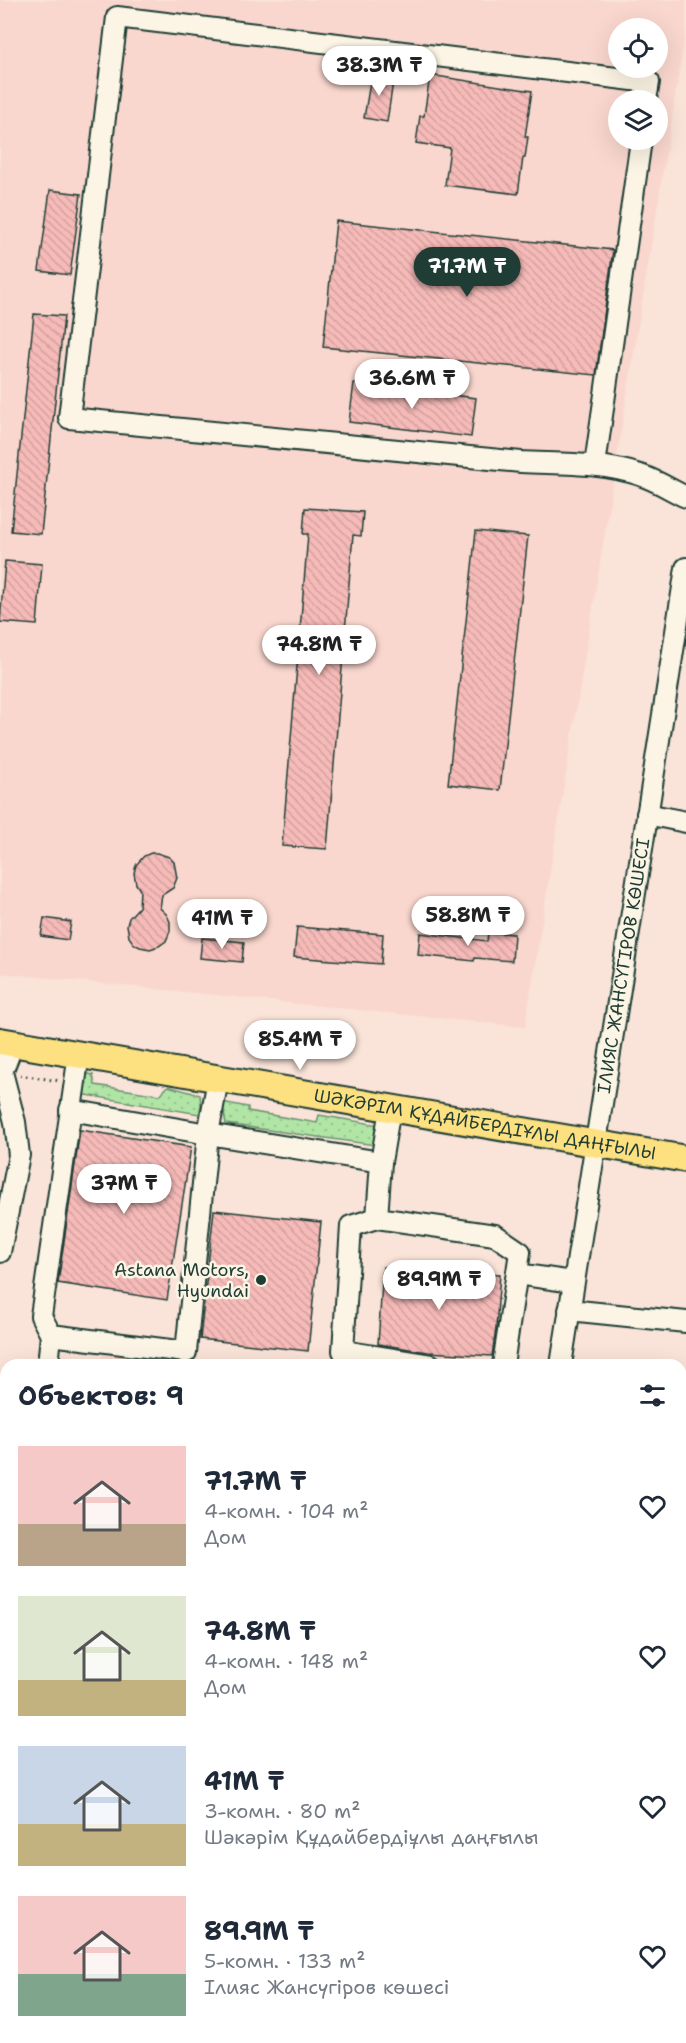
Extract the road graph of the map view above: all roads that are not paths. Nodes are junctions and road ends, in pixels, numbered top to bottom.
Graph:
1 (648, 90) edge
2 (640, 150) edge
3 (595, 465) junction
4 (686, 497) edge
5 (686, 568) edge
6 (647, 814) junction
7 (686, 822) edge
8 (7, 1041) edge
9 (79, 1054) junction
10 (218, 1079) junction
11 (390, 1109) junction
12 (70, 1110) junction
13 (208, 1134) junction
14 (594, 1144) junction
15 (686, 1159) edge
16 (381, 1162) junction
17 (377, 1218) junction
18 (3, 1222) edge
19 (0, 1252) edge
20 (517, 1274) junction
21 (573, 1282) junction
22 (569, 1310) junction
23 (686, 1322) edge
24 (51, 1335) junction
25 (49, 1359) edge
26 (393, 1359) edge
27 (504, 1359) edge
28 (562, 1359) edge

1 - 3 street
2 - 3 street
3 - 4 street
5 - 6 street, ІЛИЯС ЖАНСҮГІРОВ КӨШЕСІ
6 - 7 street
6 - 14 street, ІЛИЯС ЖАНСҮГІРОВ КӨШЕСІ
8 - 9 main road, ШӘКӘРІМ ҚҰДАЙБЕРДІҰЛЫ ДАҢҒЫЛЫ
8 - 18 street
9 - 10 main road, ШӘКӘРІМ ҚҰДАЙБЕРДІҰЛЫ ДАҢҒЫЛЫ
9 - 12 street
10 - 11 main road, ШӘКӘРІМ ҚҰДАЙБЕРДІҰЛЫ ДАҢҒЫЛЫ
10 - 13 street
11 - 14 main road, ШӘКӘРІМ ҚҰДАЙБЕРДІҰЛЫ ДАҢҒЫЛЫ
11 - 16 street
12 - 13 street
12 - 24 street
13 - 16 street
13 - 24 street
14 - 15 main road, ШӘКӘРІМ ҚҰДАЙБЕРДІҰЛЫ ДАҢҒЫЛЫ
14 - 21 street, ІЛИЯС ЖАНСҮГІРОВ КӨШЕСІ
16 - 17 street
17 - 20 street
17 - 26 street
18 - 19 street
20 - 21 street
20 - 27 street
21 - 22 street, ІЛИЯС ЖАНСҮГІРОВ КӨШЕСІ
22 - 23 street
22 - 28 street, ІЛИЯС ЖАНСҮГІРОВ КӨШЕСІ
24 - 25 street

